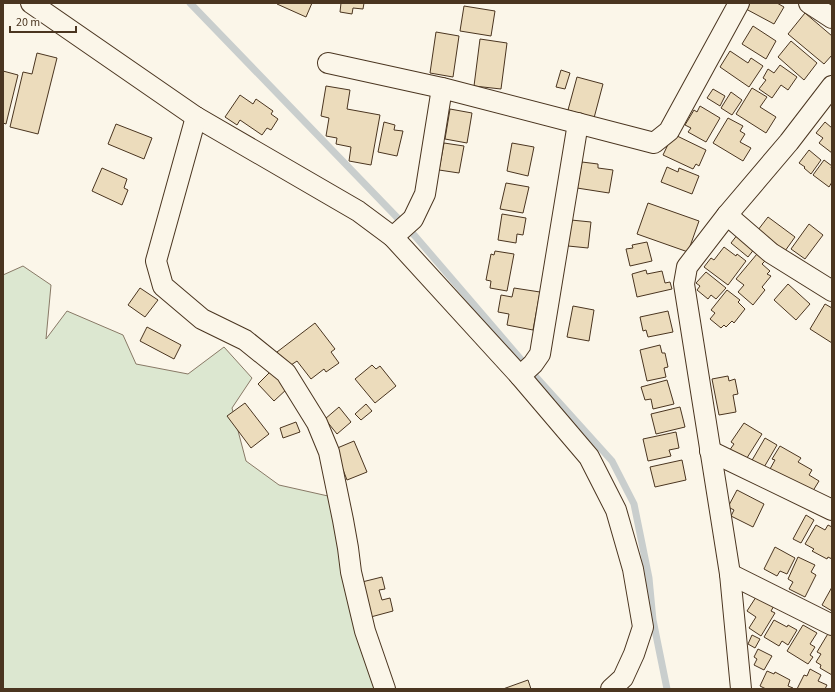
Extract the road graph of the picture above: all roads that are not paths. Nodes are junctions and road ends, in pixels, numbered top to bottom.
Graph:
1 (31, 3) edge
2 (739, 3) edge
3 (809, 3) edge
4 (832, 18) edge
5 (328, 63) dead end
6 (832, 86) edge
7 (442, 88) junction
8 (196, 117) junction
9 (578, 123) junction
10 (727, 215) junction
11 (393, 237) junction
12 (832, 291) edge
13 (520, 376) junction
14 (710, 452) junction
15 (832, 510) edge
16 (730, 574) junction
17 (832, 625) edge
18 (385, 689) edge
19 (611, 689) edge
20 (741, 689) edge

1 - 8 street
2 - 9 street
3 - 4 street
5 - 7 street
6 - 10 street
7 - 9 street
7 - 11 street
8 - 11 street
8 - 18 street
9 - 13 street
10 - 12 street
10 - 14 street
11 - 13 street
13 - 19 street
14 - 15 street
14 - 16 street
16 - 17 street
16 - 20 street

